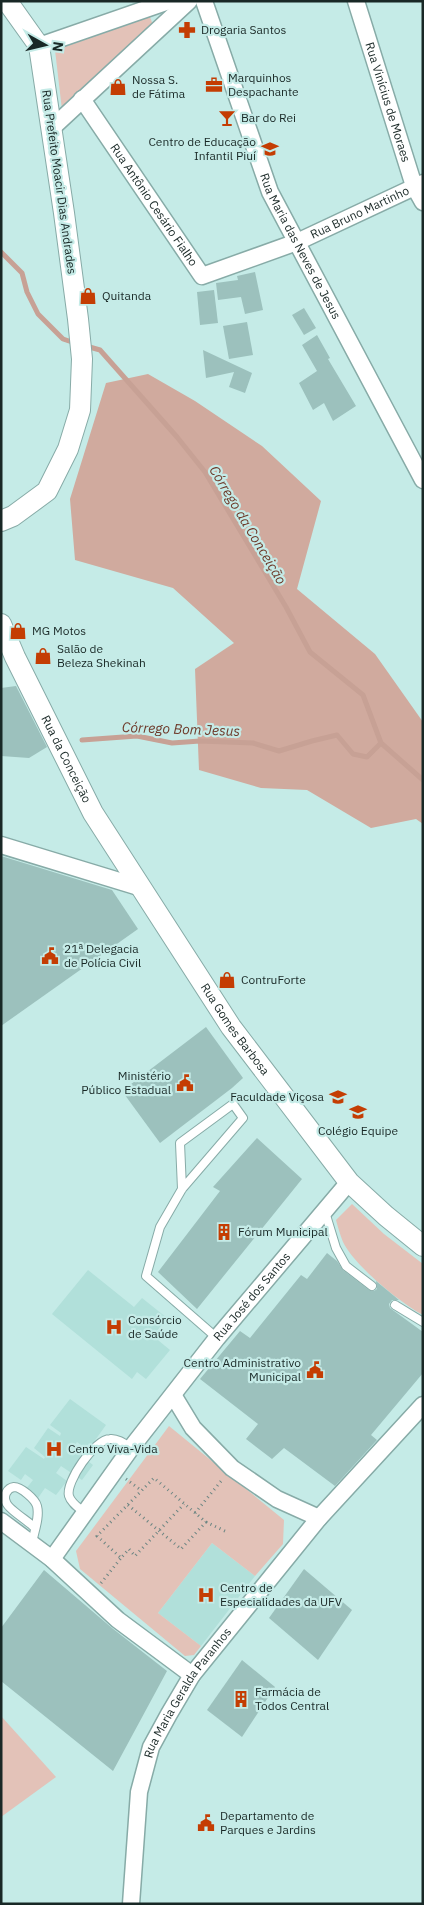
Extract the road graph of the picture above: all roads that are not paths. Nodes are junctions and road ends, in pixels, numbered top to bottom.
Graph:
1 (6, 1) edge
2 (169, 1) edge
3 (188, 1) edge
4 (204, 1) edge
5 (356, 1) edge
6 (39, 46) junction
7 (82, 100) junction
8 (52, 128) junction
9 (418, 185) edge
10 (423, 202) edge
11 (297, 242) junction
12 (423, 480) edge
13 (1, 521) edge
14 (1, 624) edge
15 (1, 845) edge
16 (142, 888) junction
17 (349, 1182) junction
18 (182, 1188) junction
19 (324, 1210) junction
20 (423, 1246) edge
21 (372, 1286) dead end
22 (396, 1305) dead end
23 (423, 1322) edge
24 (217, 1338) junction
25 (173, 1395) junction
26 (423, 1405) edge
27 (131, 1448) junction
28 (85, 1513) junction
29 (319, 1518) junction
30 (1, 1521) edge
31 (34, 1527) junction
32 (32, 1544) junction
33 (52, 1559) junction
34 (192, 1674) junction
35 (131, 1904) edge

1 - 6 street
2 - 6 street
3 - 7 street
4 - 11 street, Rua Maria das Neves de Jesus
5 - 9 street, Rua Vinícius de Moraes
6 - 8 street, Rua Prefeito Moacir Dias Andrades
7 - 8 street
7 - 11 street, Rua Antônio Cesário Fialho
8 - 13 street, Rua Prefeito Moacir Dias Andrades
9 - 10 street, Rua Vinícius de Moraes
9 - 11 street, Rua Bruno Martinho
11 - 12 street, Rua Maria das Neves de Jesus
14 - 16 street, Rua da Conceição
15 - 16 street
16 - 17 street, Rua Gomes Barbosa
17 - 19 street, Rua José dos Santos
17 - 20 street, Rua Gomes Barbosa
18 - 18 lane
18 - 24 lane
19 - 21 lane
19 - 24 street, Rua José dos Santos
22 - 23 lane
24 - 25 street, Rua José dos Santos
25 - 27 street, Rua José dos Santos
25 - 29 street
26 - 29 street, Rua Maria Geralda Paranhos
27 - 28 street, Rua José dos Santos
27 - 28 lane
28 - 33 street, Rua José dos Santos
29 - 34 street, Rua Maria Geralda Paranhos
30 - 32 street
31 - 31 lane
31 - 32 lane
32 - 33 street
33 - 34 street
34 - 35 street, Rua Maria Geralda Paranhos

